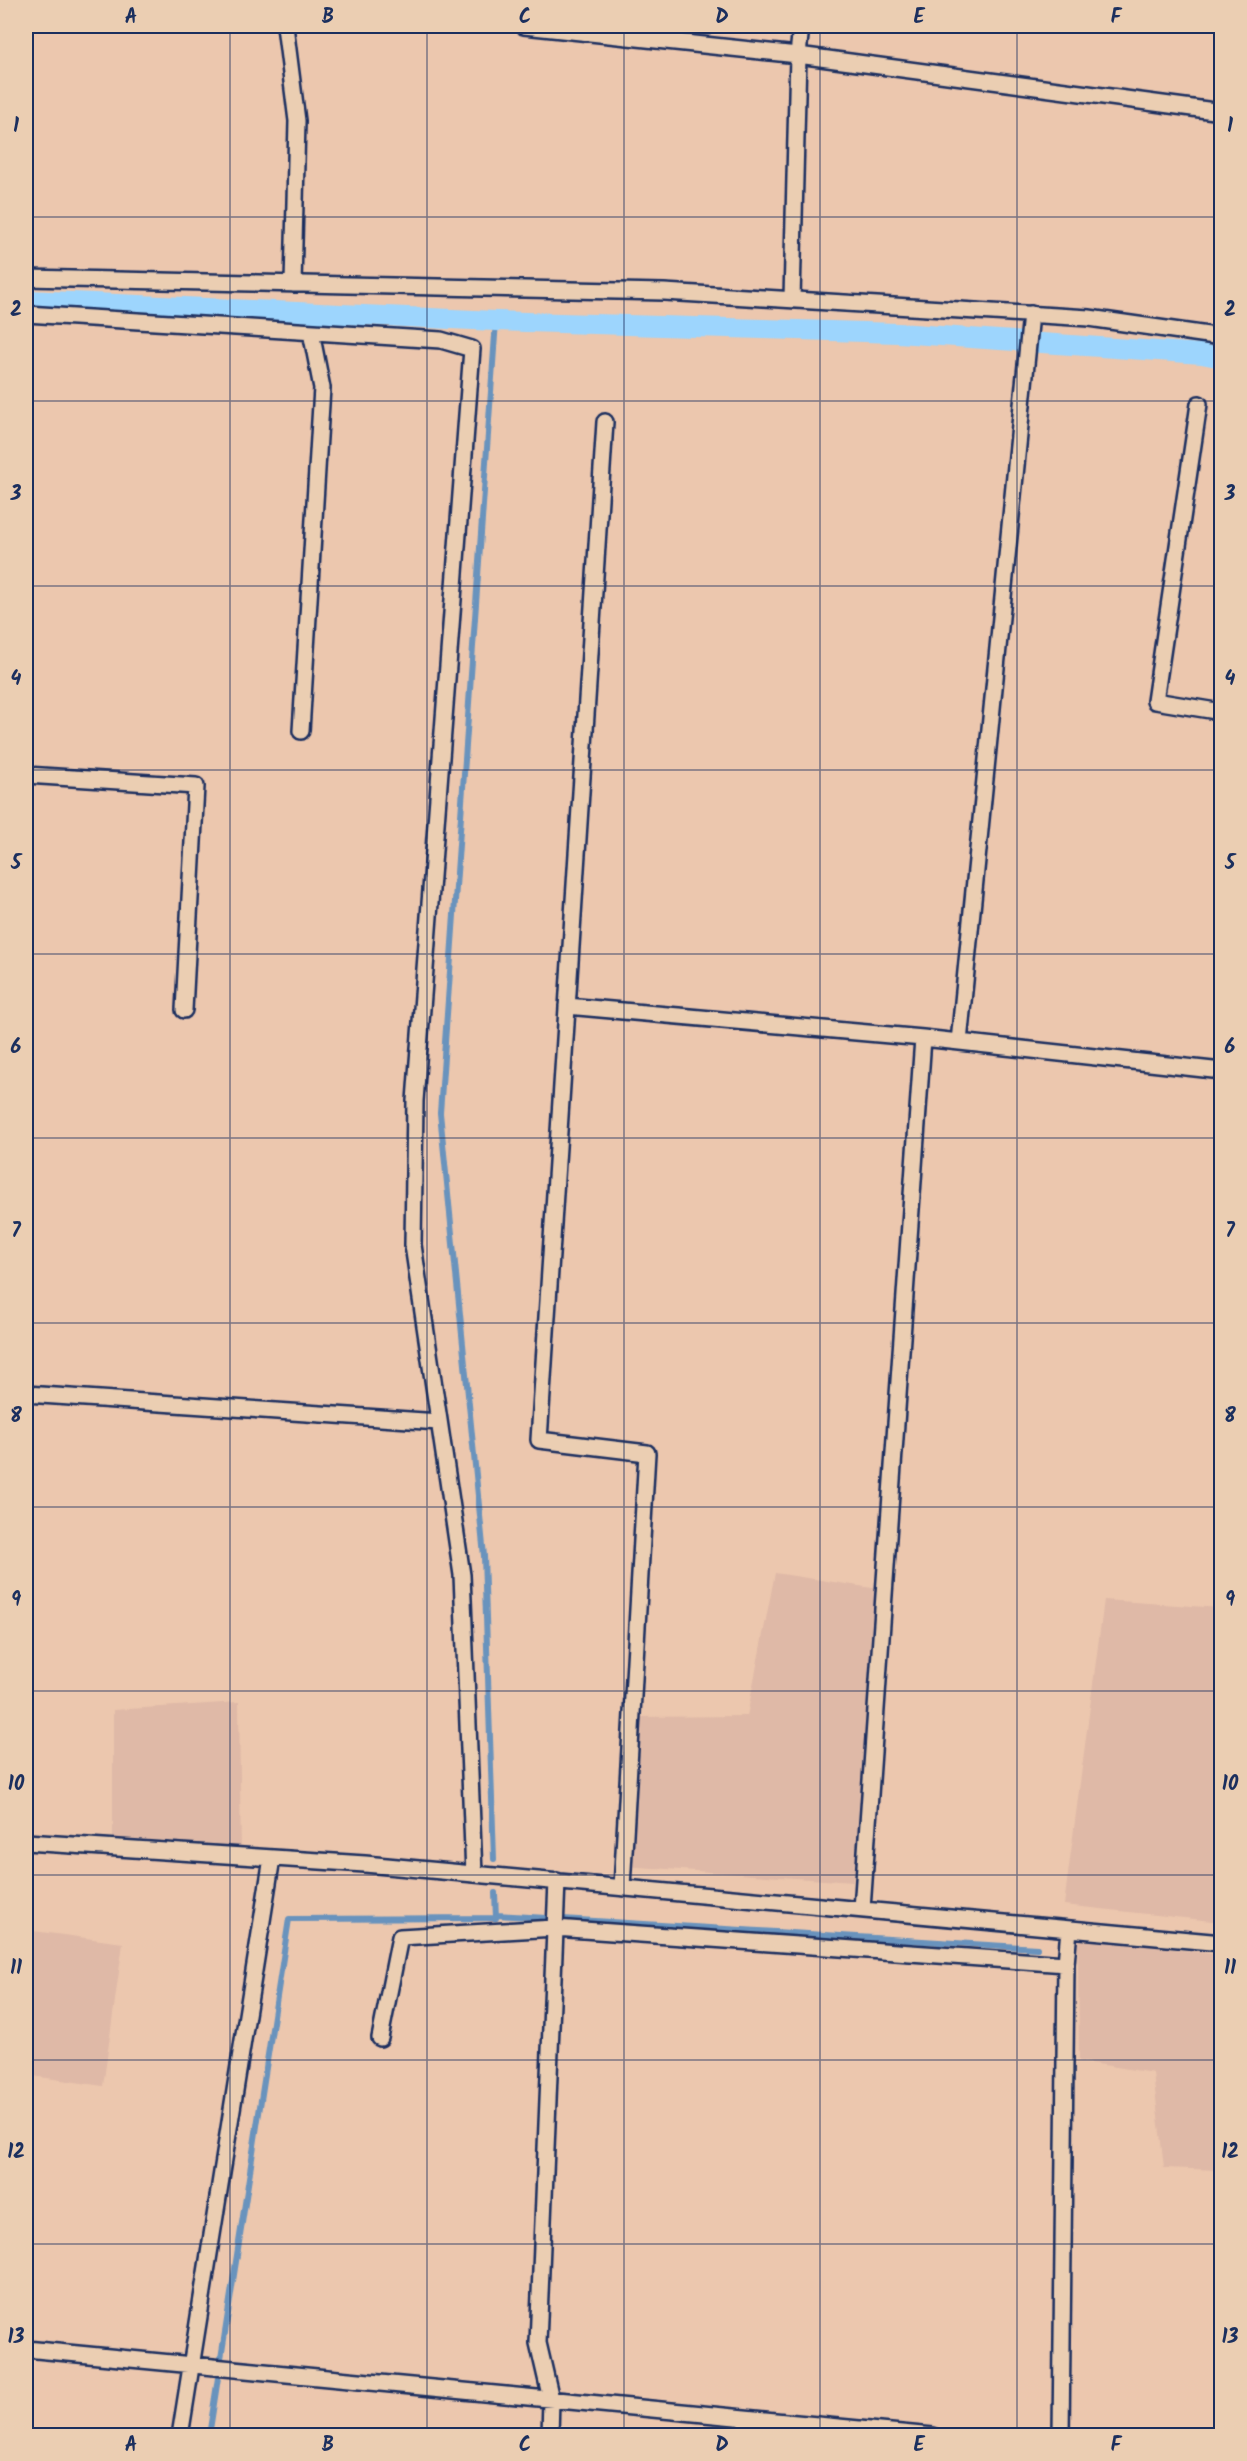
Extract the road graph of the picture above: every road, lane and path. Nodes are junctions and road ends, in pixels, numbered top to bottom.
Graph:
1 (285, 26) edge
2 (524, 26) edge
3 (801, 26) edge
4 (798, 55) junction
5 (1221, 111) edge
6 (26, 278) edge
7 (293, 284) junction
8 (792, 299) junction
9 (26, 314) edge
10 (1030, 315) junction
11 (311, 332) junction
12 (1221, 337) edge
13 (1200, 404) dead end
14 (605, 422) dead end
15 (1221, 712) edge
16 (301, 732) dead end
17 (26, 775) edge
18 (567, 1006) junction
19 (184, 1011) dead end
20 (923, 1038) junction
21 (959, 1042) junction
22 (1221, 1071) edge
23 (26, 1394) edge
24 (439, 1422) junction
25 (26, 1842) edge
26 (272, 1858) junction
27 (474, 1874) junction
28 (557, 1881) junction
29 (622, 1887) junction
30 (862, 1909) junction
31 (555, 1928) junction
32 (1069, 1929) junction
33 (1221, 1943) edge
34 (1066, 1964) junction
35 (381, 2038) dead end
36 (26, 2349) edge
37 (191, 2365) junction
38 (551, 2399) junction
39 (180, 2436) edge
40 (550, 2436) edge
41 (933, 2436) edge
42 (1061, 2436) edge

1 - 7 street
2 - 4 street
3 - 4 street
4 - 5 street
4 - 8 street
6 - 7 street
7 - 8 street
8 - 10 street
9 - 11 street
10 - 12 street
10 - 21 street
11 - 16 street
11 - 24 street
13 - 15 street
14 - 18 street
17 - 19 street
18 - 20 street
18 - 29 street
20 - 21 street
20 - 30 street
21 - 22 street
23 - 24 street
24 - 27 street
25 - 26 street
26 - 27 street
26 - 37 street
27 - 28 street
28 - 29 street
28 - 31 street
29 - 30 street
30 - 32 street
31 - 34 street
31 - 35 street
31 - 38 street
32 - 33 street
32 - 34 street
34 - 42 street
36 - 37 street
37 - 38 street
37 - 39 street
38 - 40 street
38 - 41 street

